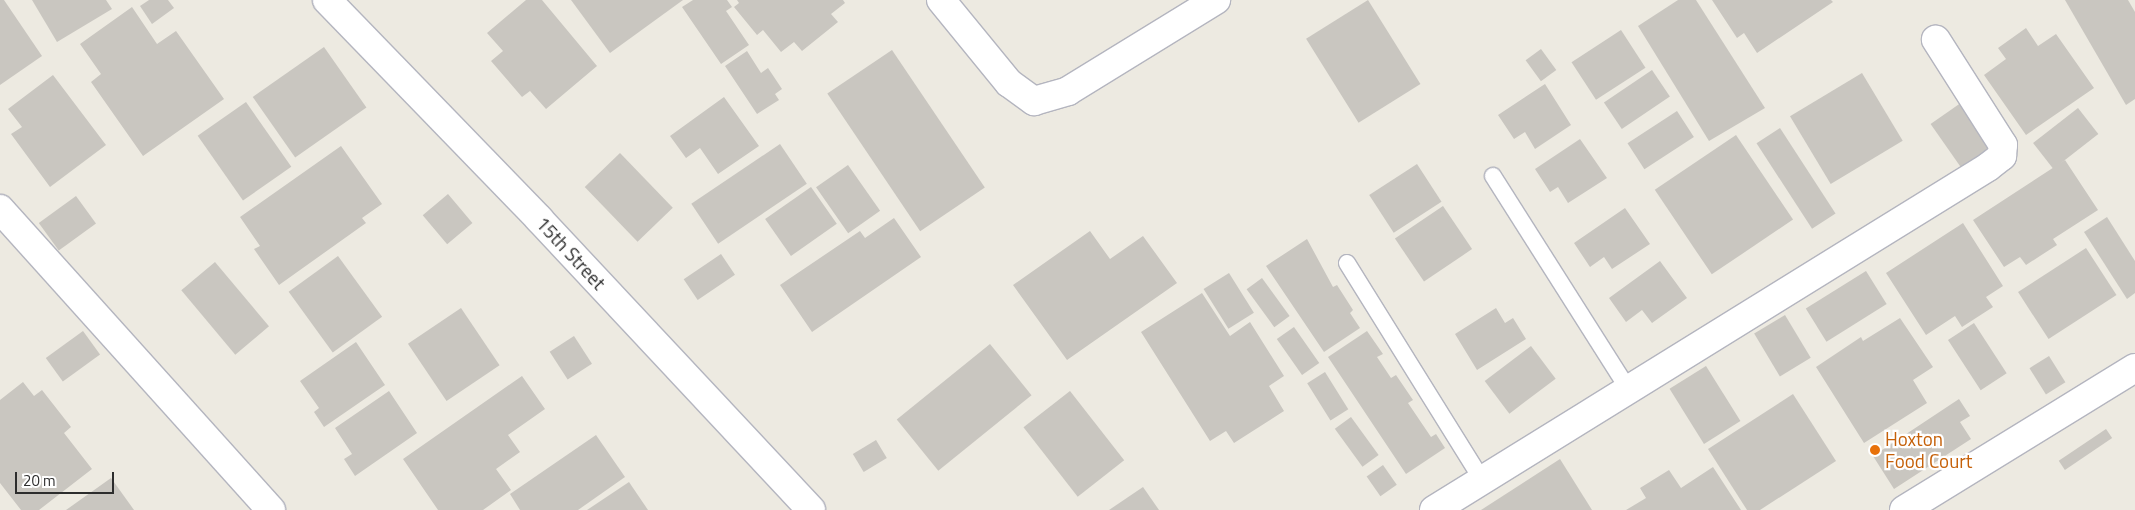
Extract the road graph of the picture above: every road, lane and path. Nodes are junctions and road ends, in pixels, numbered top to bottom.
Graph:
1 (326, 0) edge
2 (941, 0) edge
3 (1216, 0) edge
4 (1936, 40) dead end
5 (1493, 176) dead end
6 (0, 209) edge
7 (1347, 262) dead end
8 (2135, 368) edge
9 (1629, 390) junction
10 (1482, 480) junction
11 (271, 510) edge
12 (811, 510) edge
13 (1434, 510) edge
14 (1904, 510) edge

1 - 12 street, 15th Street
2 - 3 street
4 - 9 street
5 - 9 lane
6 - 11 street
7 - 10 lane
8 - 14 street
9 - 10 street
10 - 13 street

